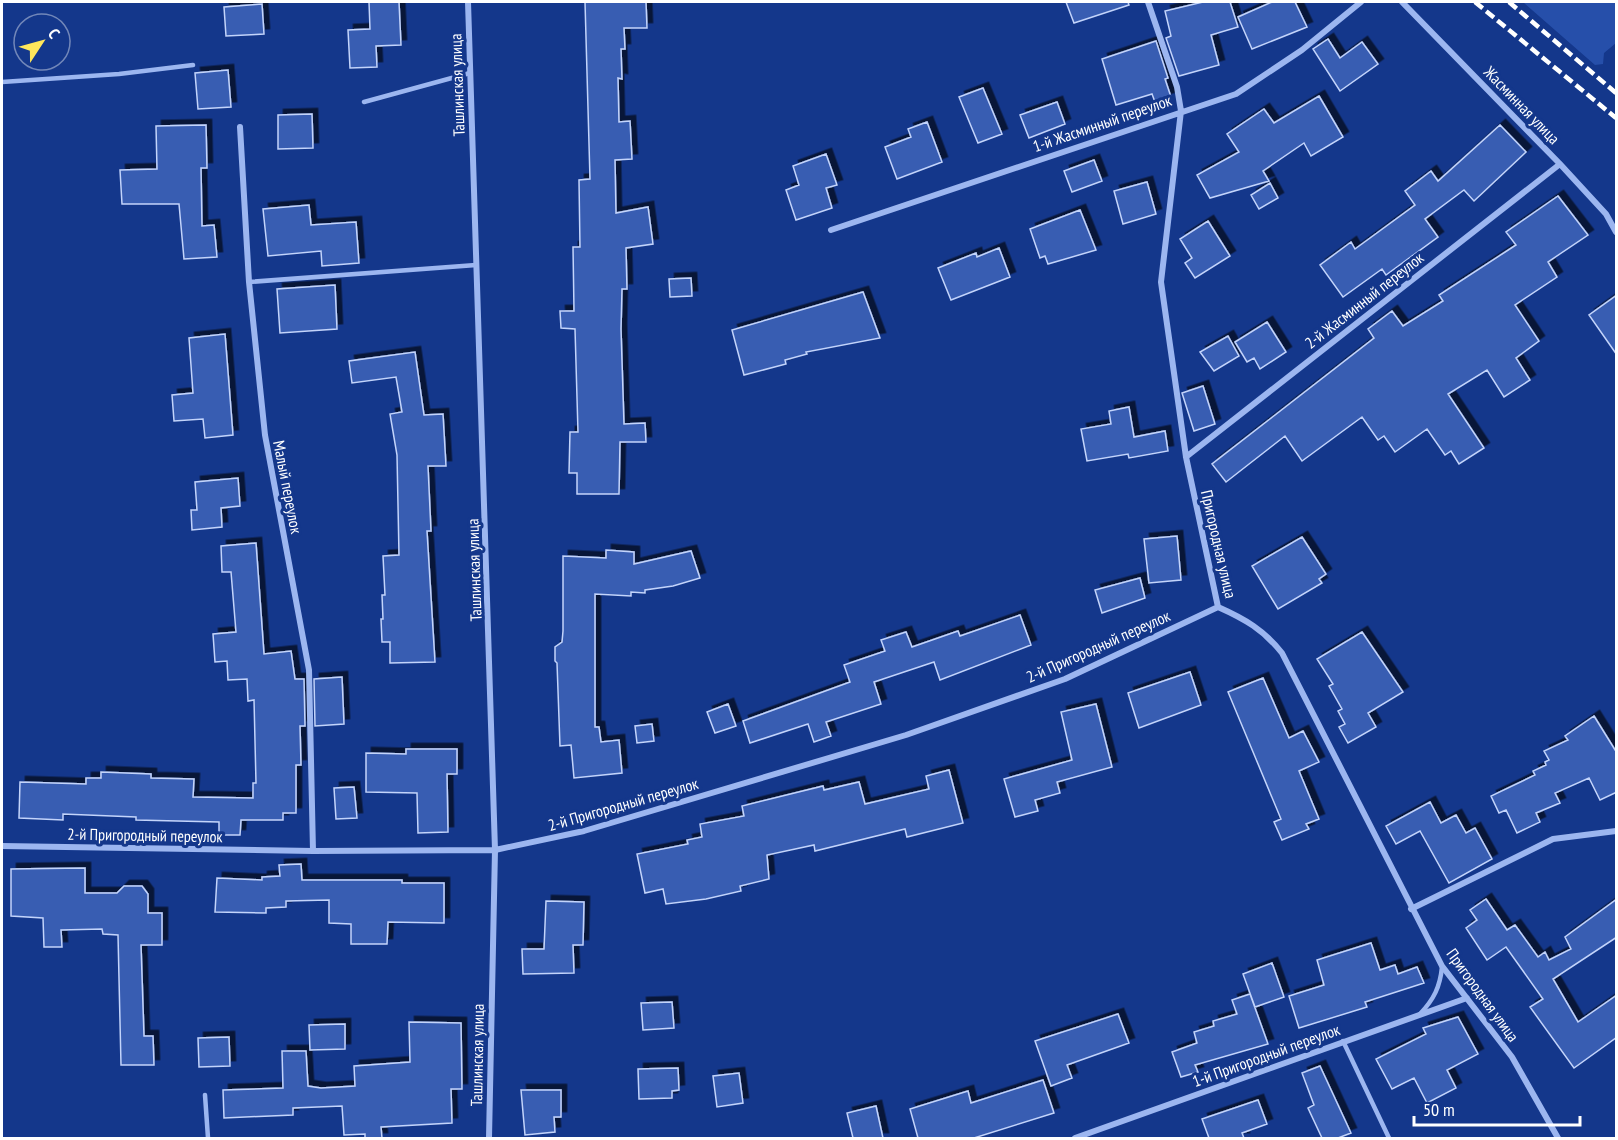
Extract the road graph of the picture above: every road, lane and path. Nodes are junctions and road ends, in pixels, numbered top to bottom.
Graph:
1 (468, 2) edge
2 (1148, 2) edge
3 (1360, 2) edge
4 (1402, 2) edge
5 (193, 65) dead end
6 (470, 73) junction
7 (2, 82) edge
8 (364, 102) dead end
9 (1180, 111) junction
10 (240, 127) dead end
11 (1560, 164) junction
12 (831, 230) dead end
13 (1617, 232) edge
14 (476, 265) junction
15 (249, 282) junction
16 (1186, 457) junction
17 (1218, 607) junction
18 (1617, 831) edge
19 (2, 846) edge
20 (495, 850) junction
21 (313, 851) junction
22 (1411, 909) junction
23 (1442, 966) junction
24 (1467, 998) junction
25 (1420, 1014) junction
26 (1343, 1041) junction
27 (206, 1095) dead end
28 (208, 1138) edge
29 (489, 1138) edge
30 (1075, 1138) edge
31 (1389, 1138) edge
32 (1558, 1138) edge

1 - 6 street, Ташлинская улица
2 - 9 street, Пригородная улица
3 - 9 street, 1-й Жасминный переулок
4 - 11 street, Жасминная улица
5 - 7 lane
6 - 8 lane
6 - 14 street, Ташлинская улица
9 - 12 street, 1-й Жасминный переулок
9 - 16 street, Пригородная улица
10 - 15 street, Малый переулок
11 - 13 street, Жасминная улица
11 - 16 street, 2-й Жасминный переулок
14 - 15 lane
14 - 20 street, Ташлинская улица
15 - 21 street, Малый переулок
16 - 17 street, Пригородная улица
17 - 20 street, 2-й Пригородный переулок
17 - 22 street, Пригородная улица
18 - 22 street
19 - 21 street, 2-й Пригородный переулок
20 - 21 street, 2-й Пригородный переулок
20 - 29 street, Ташлинская улица
22 - 23 street, Пригородная улица
23 - 24 street, Пригородная улица
23 - 25 lane
24 - 25 street, 1-й Пригородный переулок
24 - 32 street, Пригородная улица
25 - 26 street, 1-й Пригородный переулок
26 - 30 street, 1-й Пригородный переулок
26 - 31 lane
27 - 28 lane

